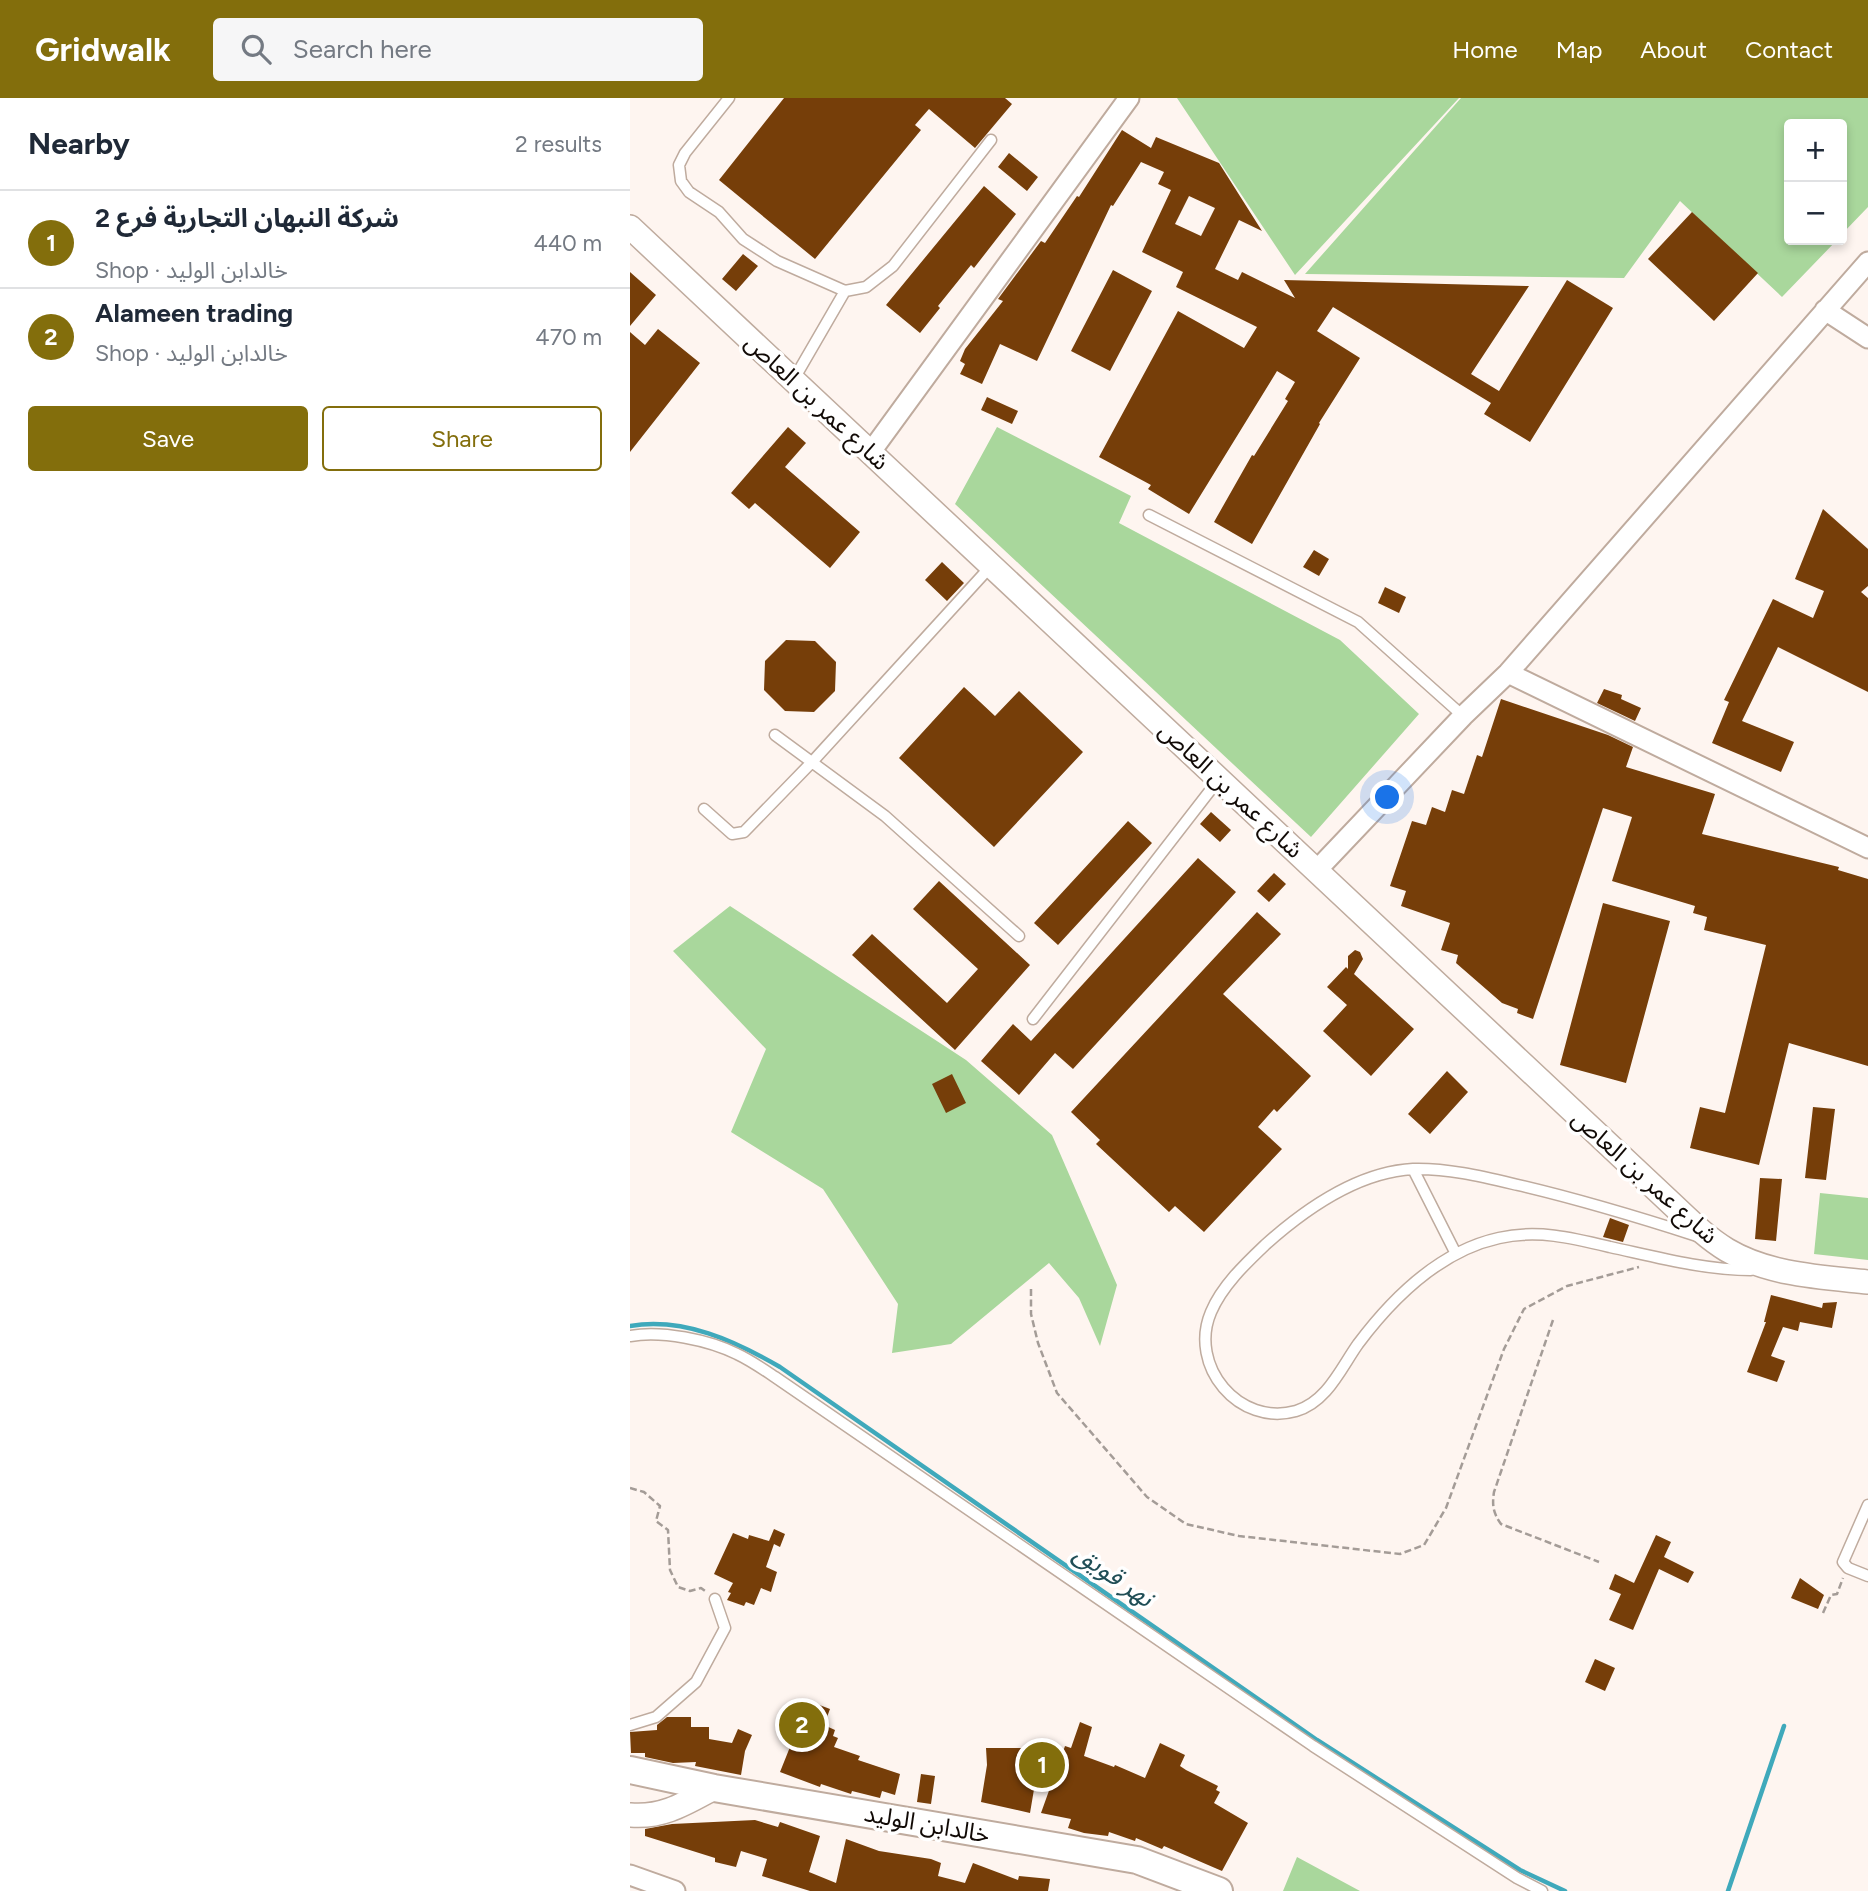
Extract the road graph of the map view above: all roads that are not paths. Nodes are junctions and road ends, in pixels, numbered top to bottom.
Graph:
1 (729, 98) edge
2 (1129, 98) edge
3 (991, 140) dead end
4 (630, 228) edge
5 (1868, 262) edge
6 (845, 291) junction
7 (1825, 310) junction
8 (1868, 338) edge
9 (793, 380) junction
10 (870, 453) junction
11 (1149, 514) dead end
12 (991, 566) junction
13 (1508, 673) junction
14 (1463, 716) junction
15 (775, 735) dead end
16 (813, 761) junction
17 (1219, 778) junction
18 (704, 809) dead end
19 (1868, 848) edge
20 (1316, 871) junction
21 (1019, 936) dead end
22 (1032, 1019) dead end
23 (1413, 1169) junction
24 (1715, 1242) junction
25 (1455, 1252) junction
26 (1773, 1268) junction
27 (1868, 1282) edge
28 (630, 1336) edge
29 (1868, 1505) edge
30 (1868, 1576) edge
31 (715, 1599) road end
32 (630, 1725) edge
33 (630, 1770) edge
34 (714, 1788) junction
35 (630, 1815) edge
36 (630, 1875) edge
37 (675, 1891) edge
38 (1219, 1891) edge
39 (1542, 1891) edge

1 - 6 lane
2 - 10 street
3 - 6 lane
4 - 9 street, شارع عمر بن العاص
5 - 7 street
6 - 9 lane
7 - 8 street
7 - 13 street
9 - 10 street, شارع عمر بن العاص
10 - 12 street, شارع عمر بن العاص
11 - 14 lane
12 - 16 lane
12 - 17 street, شارع عمر بن العاص
13 - 14 street
13 - 19 street
14 - 20 street
15 - 16 lane
16 - 18 lane
16 - 21 lane
17 - 20 street, شارع عمر بن العاص
17 - 22 lane
20 - 24 street, شارع عمر بن العاص
23 - 24 lane
23 - 25 lane
23 - 25 lane
24 - 26 street, شارع عمر بن العاص
25 - 26 lane
26 - 27 street, شارع عمر بن العاص
28 - 39 lane
29 - 30 lane
31 - 32 lane
33 - 34 main road, خالدابن الوليد
34 - 35 street
34 - 38 main road, خالدابن الوليد
36 - 37 street

